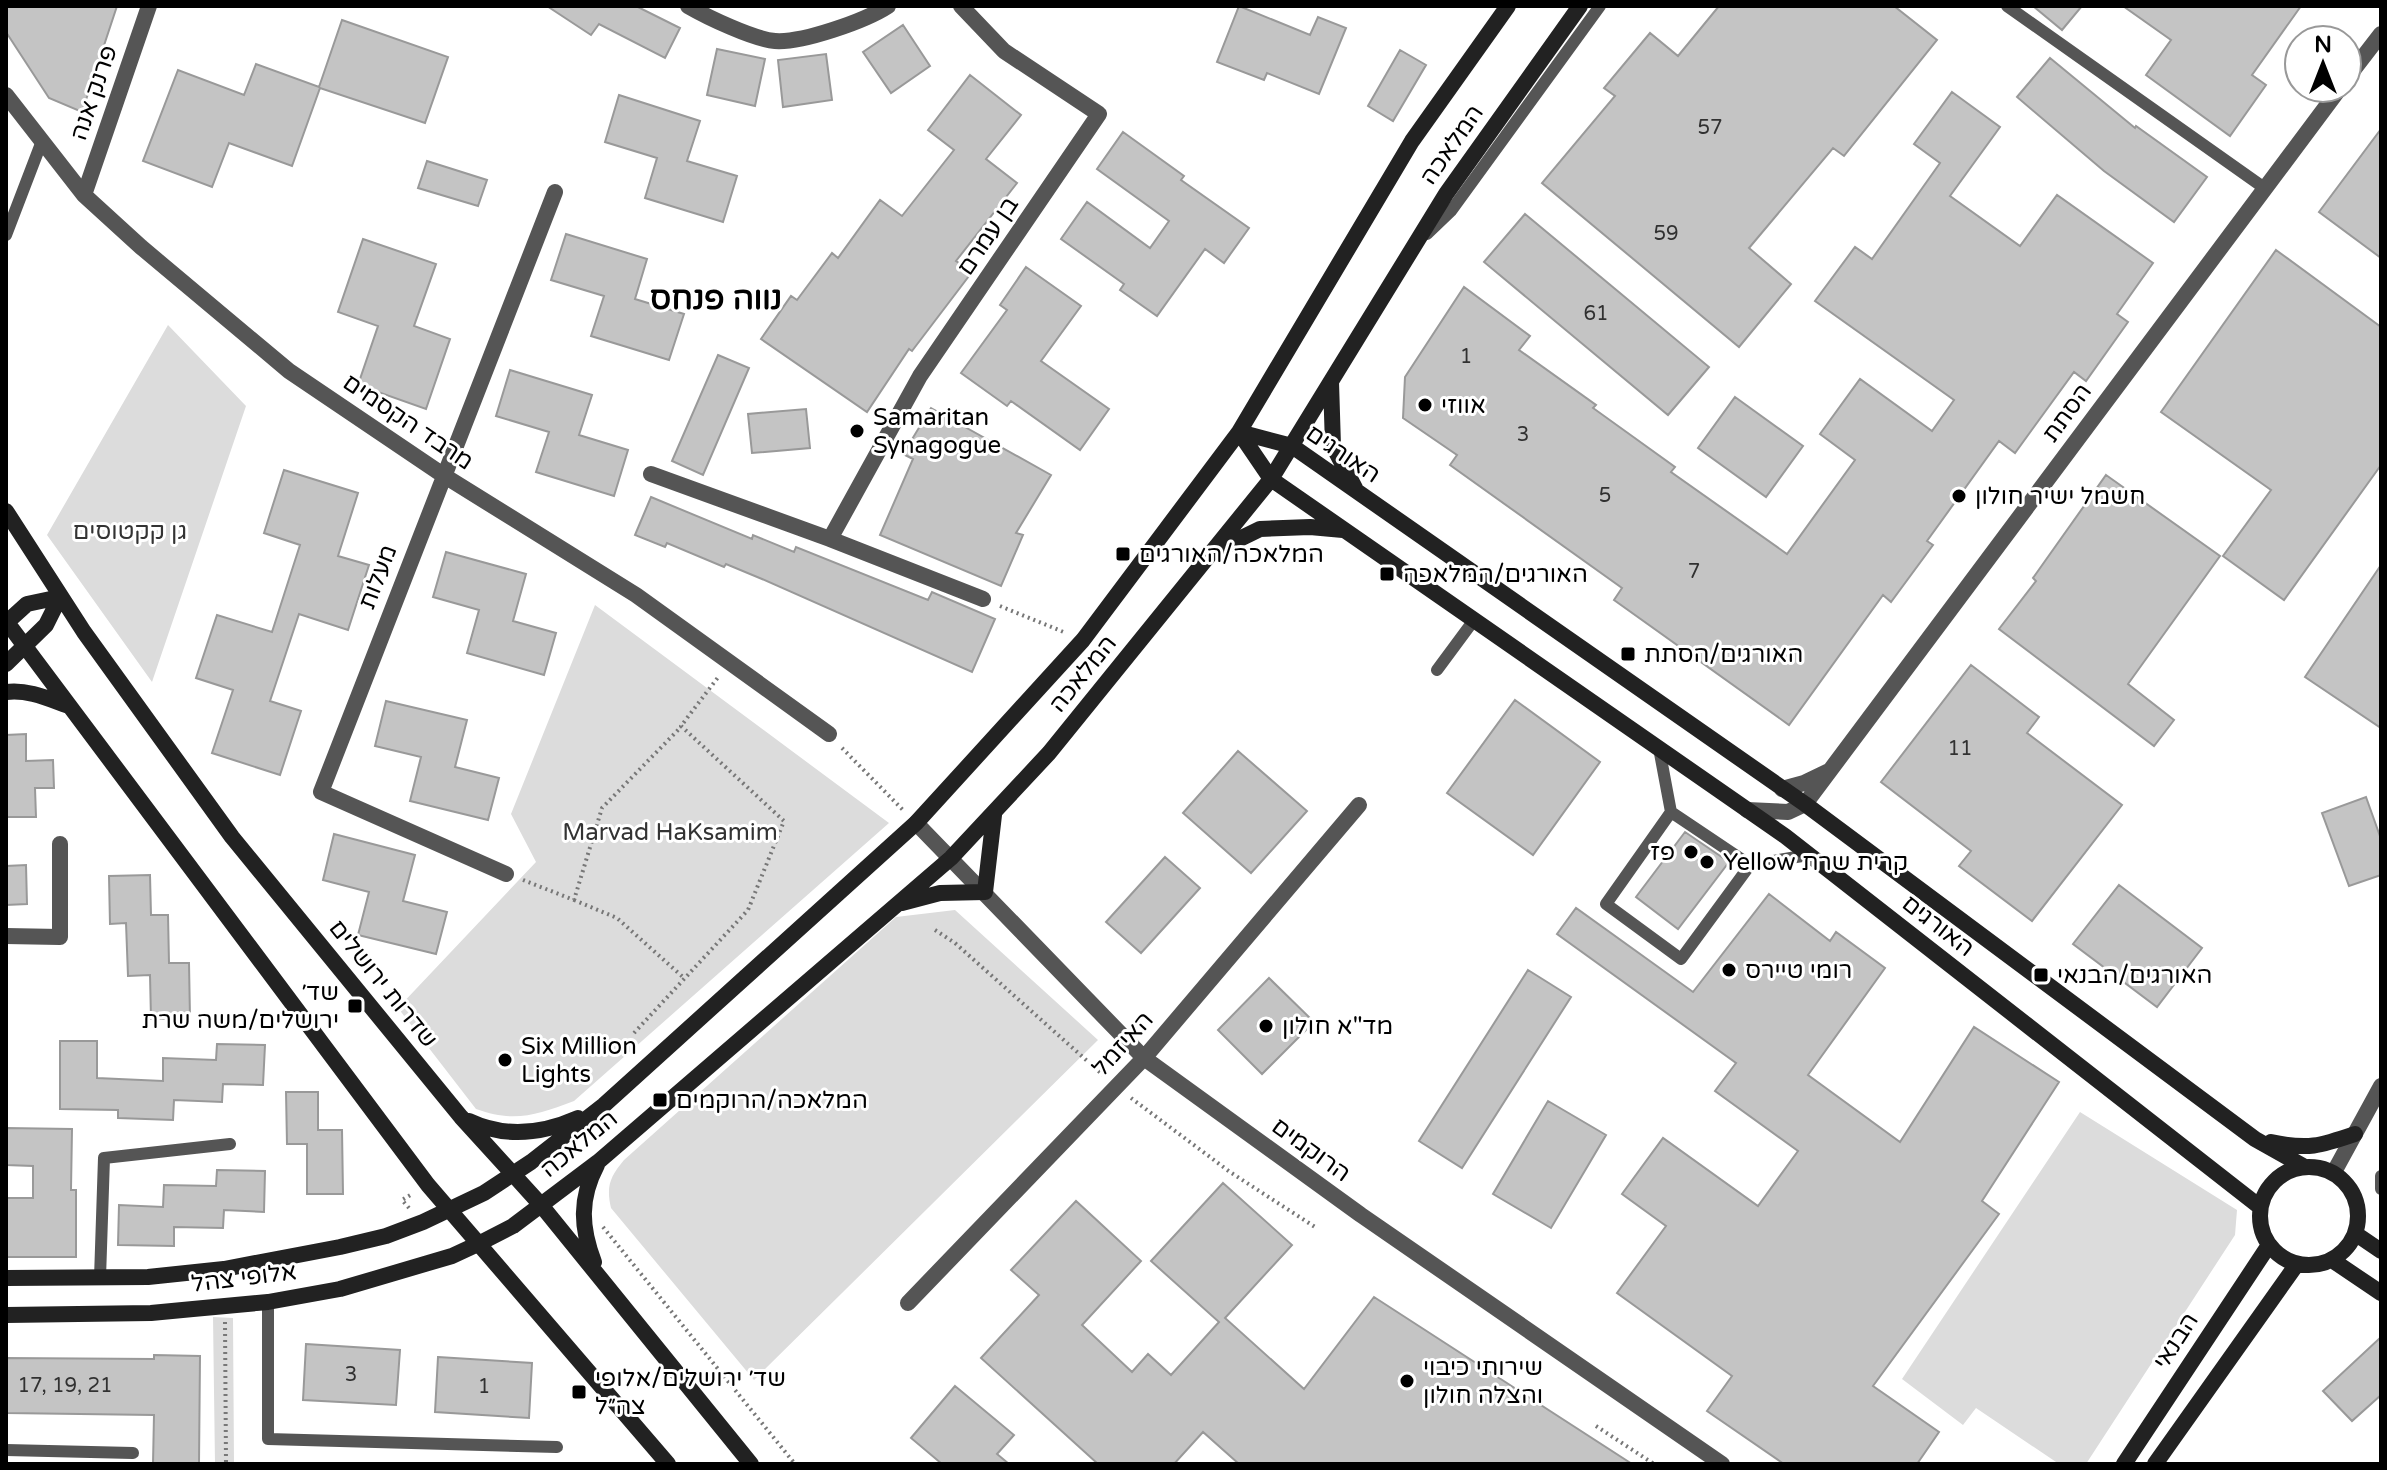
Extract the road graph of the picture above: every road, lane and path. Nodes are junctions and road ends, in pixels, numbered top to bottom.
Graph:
1 (149, 6) edge
2 (688, 6) edge
3 (888, 6) edge
4 (961, 6) edge
5 (1508, 6) edge
6 (1580, 6) edge
7 (1600, 6) edge
8 (2007, 6) edge
9 (2381, 34) edge
10 (2363, 57) edge
11 (6, 95) edge
12 (2328, 104) edge
13 (42, 141) junction
14 (2263, 187) junction
15 (555, 192) dead end
16 (84, 195) junction
17 (6, 235) edge
18 (1416, 245) junction
19 (1331, 382) junction
20 (1239, 432) junction
21 (1292, 446) junction
22 (651, 474) dead end
23 (443, 475) junction
24 (1271, 479) junction
25 (1357, 493) junction
26 (6, 511) edge
27 (1345, 530) junction
28 (830, 539) junction
29 (1214, 552) junction
30 (60, 597) junction
31 (983, 599) joint
32 (1474, 620) junction
33 (6, 622) edge
34 (1083, 640) junction
35 (24, 647) junction
36 (729, 662) junction
37 (6, 664) edge
38 (1437, 670) dead end
39 (6, 692) edge
40 (66, 705) junction
41 (681, 726) junction
42 (829, 734) joint
43 (1659, 748) junction
44 (1834, 768) junction
45 (1782, 789) junction
46 (1805, 804) junction
47 (1359, 805) dead end
48 (1747, 810) junction
49 (1671, 812) junction
50 (994, 815) junction
51 (916, 823) junction
52 (60, 844) dead end
53 (1808, 855) junction
54 (951, 858) junction
55 (1750, 865) junction
56 (506, 874) joint
57 (985, 892) junction
58 (574, 900) junction
59 (897, 904) junction
60 (935, 930) dead end
61 (6, 936) edge
62 (684, 978) junction
63 (634, 1033) dead end
64 (1144, 1058) junction
65 (2381, 1086) edge
66 (1117, 1087) junction
67 (604, 1105) junction
68 (461, 1117) junction
69 (2355, 1134) junction
70 (2255, 1139) junction
71 (230, 1144) dead end
72 (598, 1162) junction
73 (2303, 1166) junction
74 (2334, 1172) junction
75 (515, 1174) junction
76 (2381, 1176) edge
77 (428, 1185) junction
78 (2381, 1189) edge
79 (541, 1205) junction
80 (2260, 1207) junction
81 (450, 1210) junction
82 (584, 1215) junction
83 (423, 1222) junction
84 (1315, 1227) dead end
85 (2356, 1234) junction
86 (480, 1243) junction
87 (2269, 1245) junction
88 (2381, 1251) edge
89 (2332, 1260) junction
90 (2297, 1264) junction
91 (598, 1275) junction
92 (6, 1278) edge
93 (100, 1278) junction
94 (2381, 1293) edge
95 (268, 1302) junction
96 (908, 1303) dead end
97 (225, 1307) junction
98 (6, 1315) edge
99 (1596, 1426) dead end
100 (557, 1447) dead end
101 (6, 1450) edge
102 (133, 1453) dead end
103 (226, 1464) edge
104 (668, 1464) edge
105 (751, 1464) edge
106 (795, 1464) edge
107 (1654, 1464) edge
108 (1722, 1464) edge
109 (2124, 1464) edge
110 (2155, 1464) edge

1 - 16 street, פרנק אנה
2 - 3 street
4 - 28 street, בן עמרם
5 - 20 main road, המלאכה
6 - 18 main road, המלאכה
7 - 18 lane
8 - 14 lane
9 - 10 street
11 - 13 street, מרבד הקסמים
12 - 14 street, הסתת
13 - 16 street, מרבד הקסמים
13 - 17 lane
14 - 44 street, הסתת
15 - 23 street, מעלות
16 - 23 street, מרבד הקסמים
18 - 19 main road, המלאכה
19 - 21 main road, המלאכה
19 - 25 main road
20 - 21 main road, האורגים
20 - 24 main road, האורגים
20 - 34 main road, המלאכה
21 - 24 main road, המלאכה
21 - 25 main road, האורגים
22 - 28 street
23 - 36 street, מרבד הקסמים
23 - 56 street, מעלות
24 - 27 main road, האורגים
24 - 29 main road, המלאכה
25 - 45 main road, האורגים
26 - 30 main road, שדרות ירושלים
27 - 29 main road
27 - 32 main road, האורגים
28 - 31 street
29 - 50 main road, המלאכה
30 - 33 main road
30 - 35 main road
30 - 68 main road, שדרות ירושלים
31 - 34 path
32 - 38 lane
32 - 43 main road, האורגים
33 - 35 main road
34 - 51 main road, המלאכה
35 - 37 main road
35 - 40 main road
36 - 41 path
36 - 42 street, מרבד הקסמים
39 - 40 main road
40 - 77 main road
41 - 58 path
41 - 62 path
42 - 51 path
43 - 48 main road, האורגים
43 - 49 lane
44 - 45 street, הסתת
44 - 46 street, הסתת
45 - 46 main road, האורגים
46 - 48 street
46 - 70 main road, האורגים
47 - 64 street, האיזמל
48 - 53 main road, האורגים
49 - 55 lane
49 - 55 lane
50 - 54 main road, המלאכה
50 - 57 main road
51 - 54 street, הרוקמים
51 - 67 main road, המלאכה
52 - 61 street
53 - 55 lane
53 - 80 main road, האורגים
54 - 57 street, הרוקמים
54 - 59 main road, המלאכה
56 - 58 path
57 - 59 main road
57 - 64 street, הרוקמים
58 - 62 path
59 - 72 main road, המלאכה
60 - 66 path
62 - 63 path
64 - 66 street, האיזמל
64 - 108 street, הרוקמים
65 - 69 street
66 - 84 path
66 - 96 street, האיזמל
67 - 68 main road
67 - 75 main road, המלאכה
68 - 75 main road, שדרות ירושלים
69 - 70 main road
69 - 74 street
70 - 73 main road, האורגים
71 - 93 lane
72 - 79 main road, המלאכה
72 - 82 main road
73 - 74 main road
73 - 80 main road
74 - 85 main road
75 - 79 main road, שדרות ירושלים
75 - 81 main road, המלאכה
76 - 78 lane
77 - 81 main road
77 - 83 path
79 - 86 main road, המלאכה
79 - 91 main road, שדרות ירושלים
80 - 87 main road
81 - 83 main road, אלופי צהל
81 - 86 main road
82 - 91 main road
82 - 106 path
83 - 93 main road, אלופי צהל
85 - 88 main road
85 - 89 main road
86 - 95 main road, אלופי צהל
86 - 104 main road
87 - 90 main road
87 - 109 main road, הבנאי
89 - 90 main road
89 - 94 main road
90 - 110 main road
91 - 105 main road, שדרות ירושלים
92 - 93 main road, אלופי צהל
95 - 97 main road, אלופי צהל
95 - 100 lane
97 - 98 main road, אלופי צהל
97 - 103 path
99 - 107 path
101 - 102 lane

